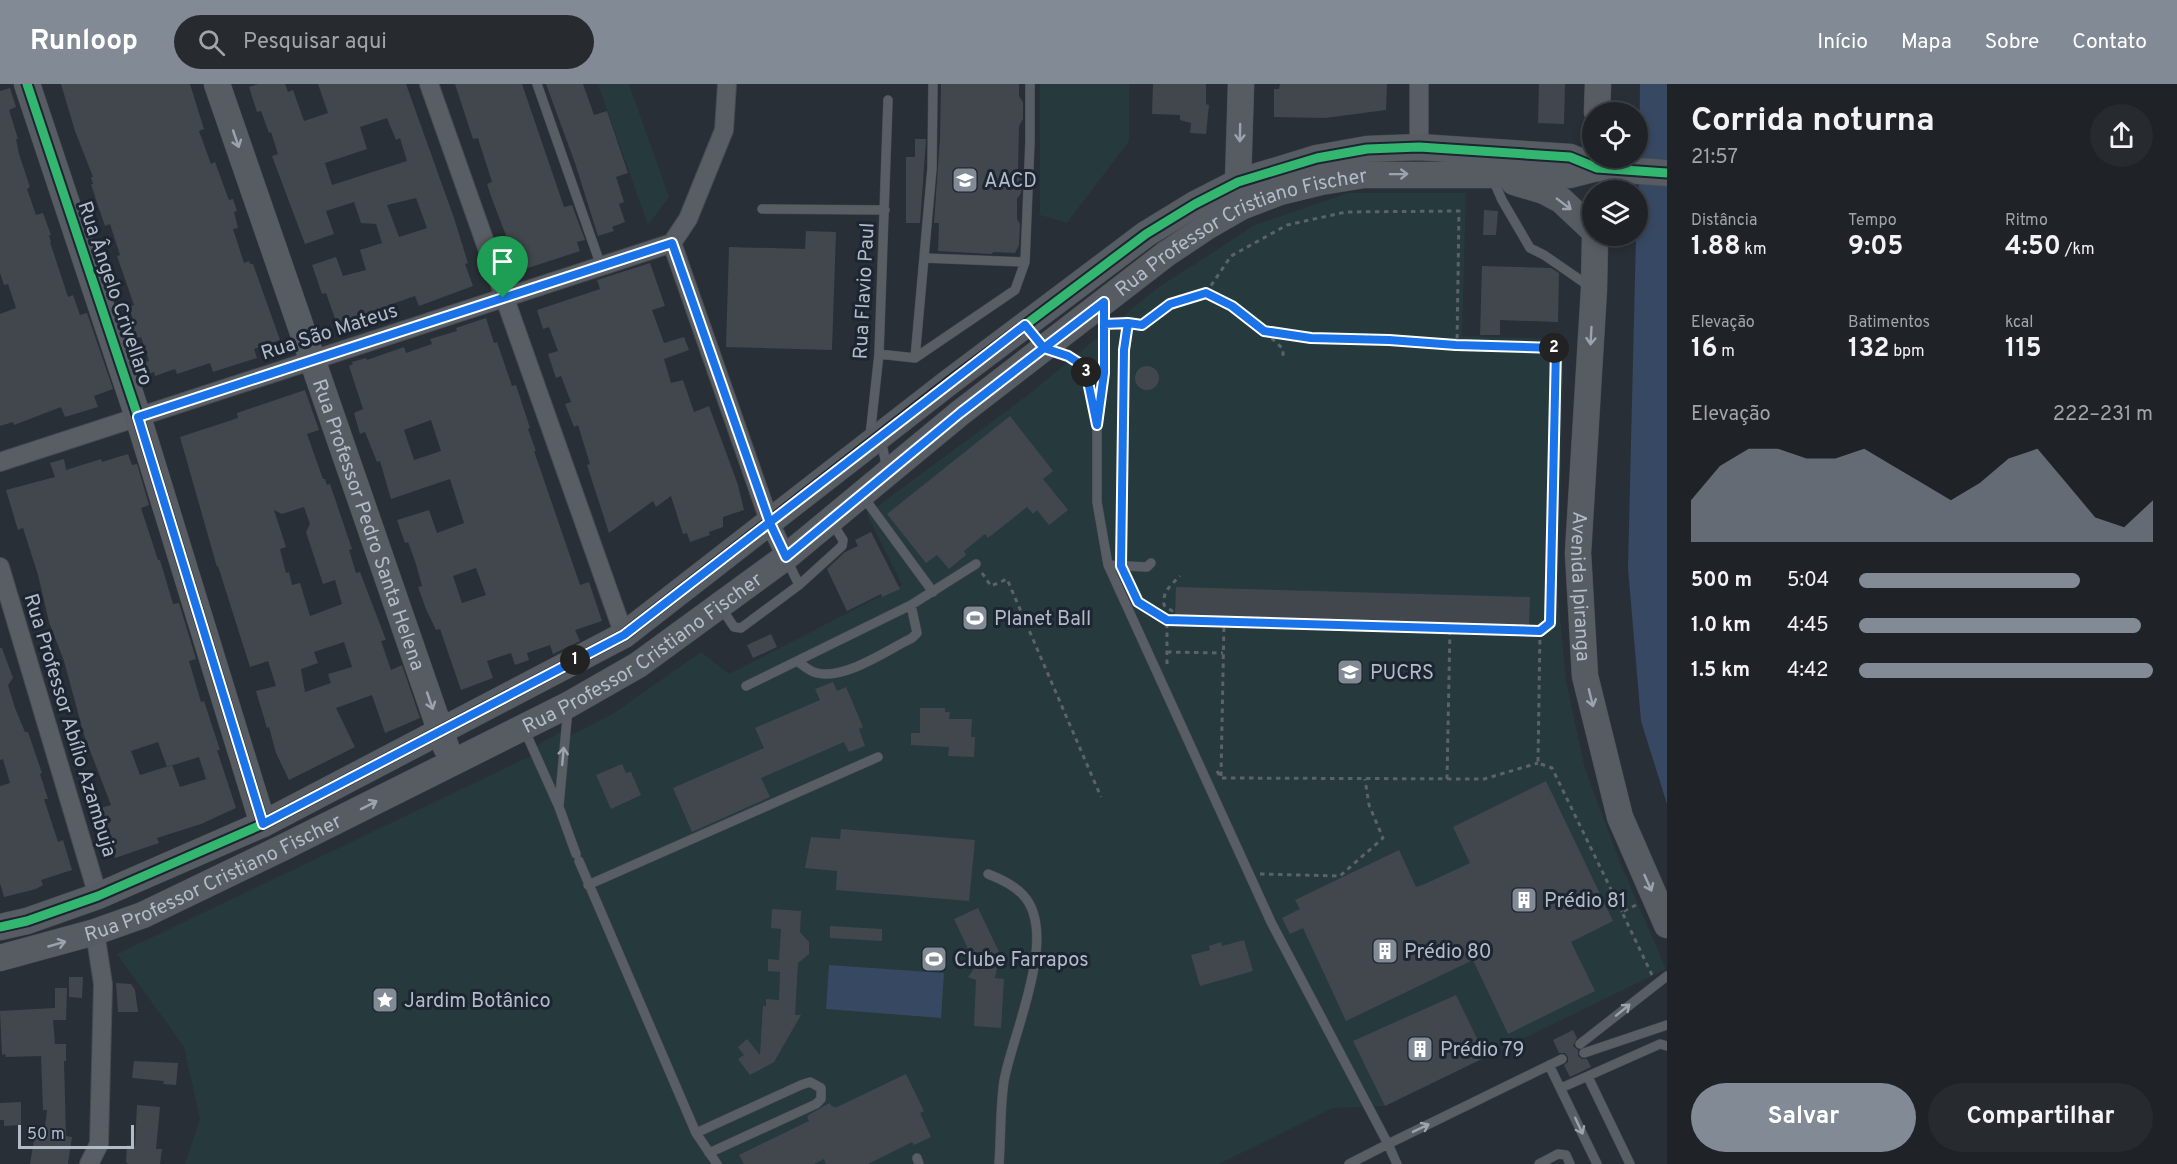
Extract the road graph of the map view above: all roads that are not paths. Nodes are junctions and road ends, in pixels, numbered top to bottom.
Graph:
1 (27, 84) edge
2 (216, 84) edge
3 (429, 84) edge
4 (537, 84) edge
5 (727, 84) edge
6 (933, 84) edge
7 (1030, 84) edge
8 (1241, 84) edge
9 (1419, 84) edge
10 (1598, 84) edge
11 (888, 100) dead end
12 (1598, 102) edge
13 (1419, 147) junction
14 (1317, 158) junction
15 (1602, 171) edge
16 (1667, 172) edge
17 (1490, 175) junction
18 (1238, 182) junction
19 (1240, 207) junction
20 (762, 208) dead end
21 (885, 210) junction
22 (1582, 220) edge
23 (672, 243) junction
24 (1595, 246) edge
25 (924, 258) junction
26 (1025, 262) junction
27 (601, 266) junction
28 (1594, 289) junction
29 (503, 298) junction
30 (1104, 313) junction
31 (1025, 325) junction
32 (1044, 348) junction
33 (879, 354) junction
34 (915, 358) junction
35 (312, 360) junction
36 (138, 417) junction
37 (1097, 425) junction
38 (869, 446) junction
39 (0, 462) edge
40 (888, 472) junction
41 (861, 494) junction
42 (830, 519) junction
43 (770, 523) junction
44 (786, 557) junction
45 (1151, 563) dead end
46 (976, 564) road end
47 (1108, 565) junction
48 (0, 567) edge
49 (799, 585) junction
50 (933, 592) junction
51 (911, 605) junction
52 (720, 606) junction
53 (624, 635) junction
54 (797, 661) junction
55 (746, 686) dead end
56 (568, 705) junction
57 (523, 727) junction
58 (441, 730) junction
59 (878, 757) dead end
60 (452, 763) junction
61 (559, 807) junction
62 (263, 824) junction
63 (988, 874) dead end
64 (588, 885) junction
65 (98, 896) junction
66 (1667, 925) edge
67 (0, 927) edge
68 (95, 932) junction
69 (0, 958) edge
70 (1667, 976) edge
71 (1667, 1025) edge
72 (1667, 1046) edge
73 (1562, 1059) dead end
74 (1549, 1065) junction
75 (1588, 1077) junction
76 (1561, 1088) junction
77 (696, 1133) junction
78 (1388, 1144) junction
79 (709, 1153) junction
80 (88, 1164) edge
81 (717, 1164) edge
82 (999, 1164) edge
83 (1349, 1164) edge
84 (1397, 1164) edge
85 (1539, 1164) edge
86 (1570, 1164) edge
87 (1596, 1164) edge
88 (1630, 1164) edge

1 - 36 main road, Rua Ângelo Crivellaro
2 -> 35 main road, Rua Professor Pedro Santa Helena
3 - 29 street
4 - 27 lane
5 - 23 street
6 - 25 lane
7 - 26 lane
8 -> 18 main road
9 - 13 street
10 - 12 main road
11 - 21 lane, Rua Flavio Paul
13 - 14 main road, Rua Professor Cristiano Fischer
13 - 15 main road, Rua Professor Cristiano Fischer
14 - 18 main road, Rua Professor Cristiano Fischer
14 - 19 main road
15 - 16 main road, Rua Professor Cristiano Fischer
15 - 17 main road, Rua Professor Cristiano Fischer
19 -> 17 main road, Rua Professor Cristiano Fischer
17 -> 22 main road
17 - 28 lane
18 - 31 main road, Rua Professor Cristiano Fischer
19 - 30 main road, Rua Professor Cristiano Fischer
20 - 21 lane
21 - 33 lane, Rua Flavio Paul
23 - 27 street, Rua São Mateus
23 - 43 street
24 - 28 main road, Avenida Ipiranga
25 - 26 lane
25 - 34 lane
26 - 34 lane
27 - 29 street, Rua São Mateus
28 -> 66 main road, Avenida Ipiranga
29 - 35 street, Rua São Mateus
29 - 53 street
30 - 32 main road, Rua Professor Cristiano Fischer
30 - 37 lane
31 - 32 lane
31 - 38 main road, Rua Professor Cristiano Fischer
32 - 37 lane
32 - 40 main road, Rua Professor Cristiano Fischer
33 - 34 lane
33 - 38 lane, Rua Flavio Paul
35 - 36 street, Rua São Mateus
35 -> 58 main road, Rua Professor Pedro Santa Helena
36 - 39 street, Rua São Mateus
36 - 62 main road, Rua Ângelo Crivellaro
37 - 47 lane
38 - 40 main road
38 - 43 main road, Rua Professor Cristiano Fischer
40 - 41 main road, Rua Professor Cristiano Fischer
41 - 42 main road, Rua Professor Cristiano Fischer
41 - 50 lane
42 - 44 main road, Rua Professor Cristiano Fischer
42 - 49 lane
43 - 44 street
43 - 53 main road, Rua Professor Cristiano Fischer
44 - 49 lane
44 - 52 main road, Rua Professor Cristiano Fischer
45 - 47 lane
46 - 50 lane
47 - 78 lane
48 - 65 street, Rua Professor Abílio Azambuja
49 - 52 lane
50 - 51 lane
51 - 54 lane
51 - 54 lane
52 - 56 main road, Rua Professor Cristiano Fischer
53 - 58 main road, Rua Professor Cristiano Fischer
54 - 55 lane
56 - 57 main road, Rua Professor Cristiano Fischer
61 -> 56 lane
57 - 60 main road, Rua Professor Cristiano Fischer
57 - 61 lane
58 - 60 main road, Rua Professor Pedro Santa Helena
58 - 62 main road, Rua Professor Cristiano Fischer
59 - 64 lane
68 -> 60 main road, Rua Professor Cristiano Fischer
61 - 64 lane
62 - 65 main road, Rua Professor Cristiano Fischer
63 - 82 lane
64 - 77 lane
65 - 67 main road, Rua Professor Cristiano Fischer
69 -> 68 main road, Rua Professor Cristiano Fischer
68 - 80 street
71 -> 70 lane
72 - 75 lane
73 - 74 lane
74 - 76 lane
78 -> 74 lane
75 - 76 lane
75 - 88 lane
76 -> 87 lane
77 - 79 lane
77 - 79 lane
78 - 83 lane
78 - 84 lane
79 - 81 lane
85 - 86 lane

